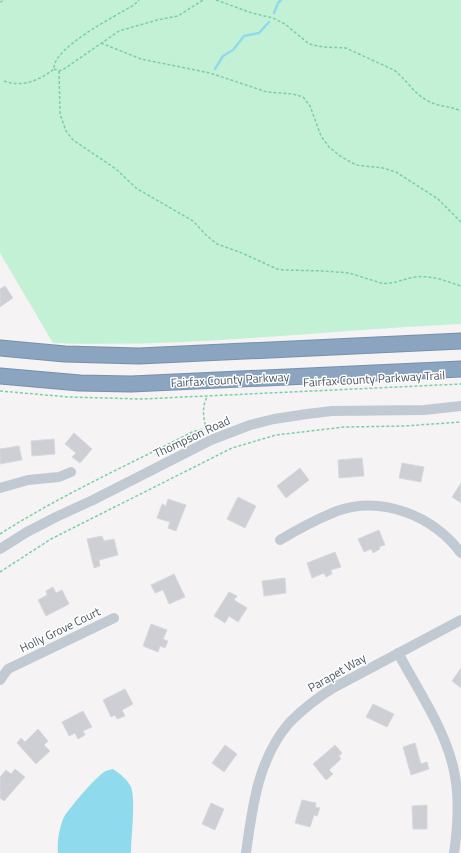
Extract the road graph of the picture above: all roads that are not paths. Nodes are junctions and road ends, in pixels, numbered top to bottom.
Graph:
1 (461, 341) edge
2 (0, 348) edge
3 (461, 369) edge
4 (0, 376) edge
5 (461, 406) edge
6 (71, 472) dead end
7 (0, 488) edge
8 (280, 540) dead end
9 (0, 549) edge
10 (461, 553) edge
11 (114, 618) dead end
12 (461, 620) edge
13 (398, 654) junction
14 (0, 680) edge
15 (246, 853) edge
16 (454, 853) edge

1 - 2 highway
3 - 4 highway, Fairfax County Parkway
5 - 9 street, Thompson Road
6 - 7 street
8 - 10 street
11 - 14 street, Holly Grove Court
12 - 13 street, Parapet Way
13 - 15 street, Parapet Way
13 - 16 street

